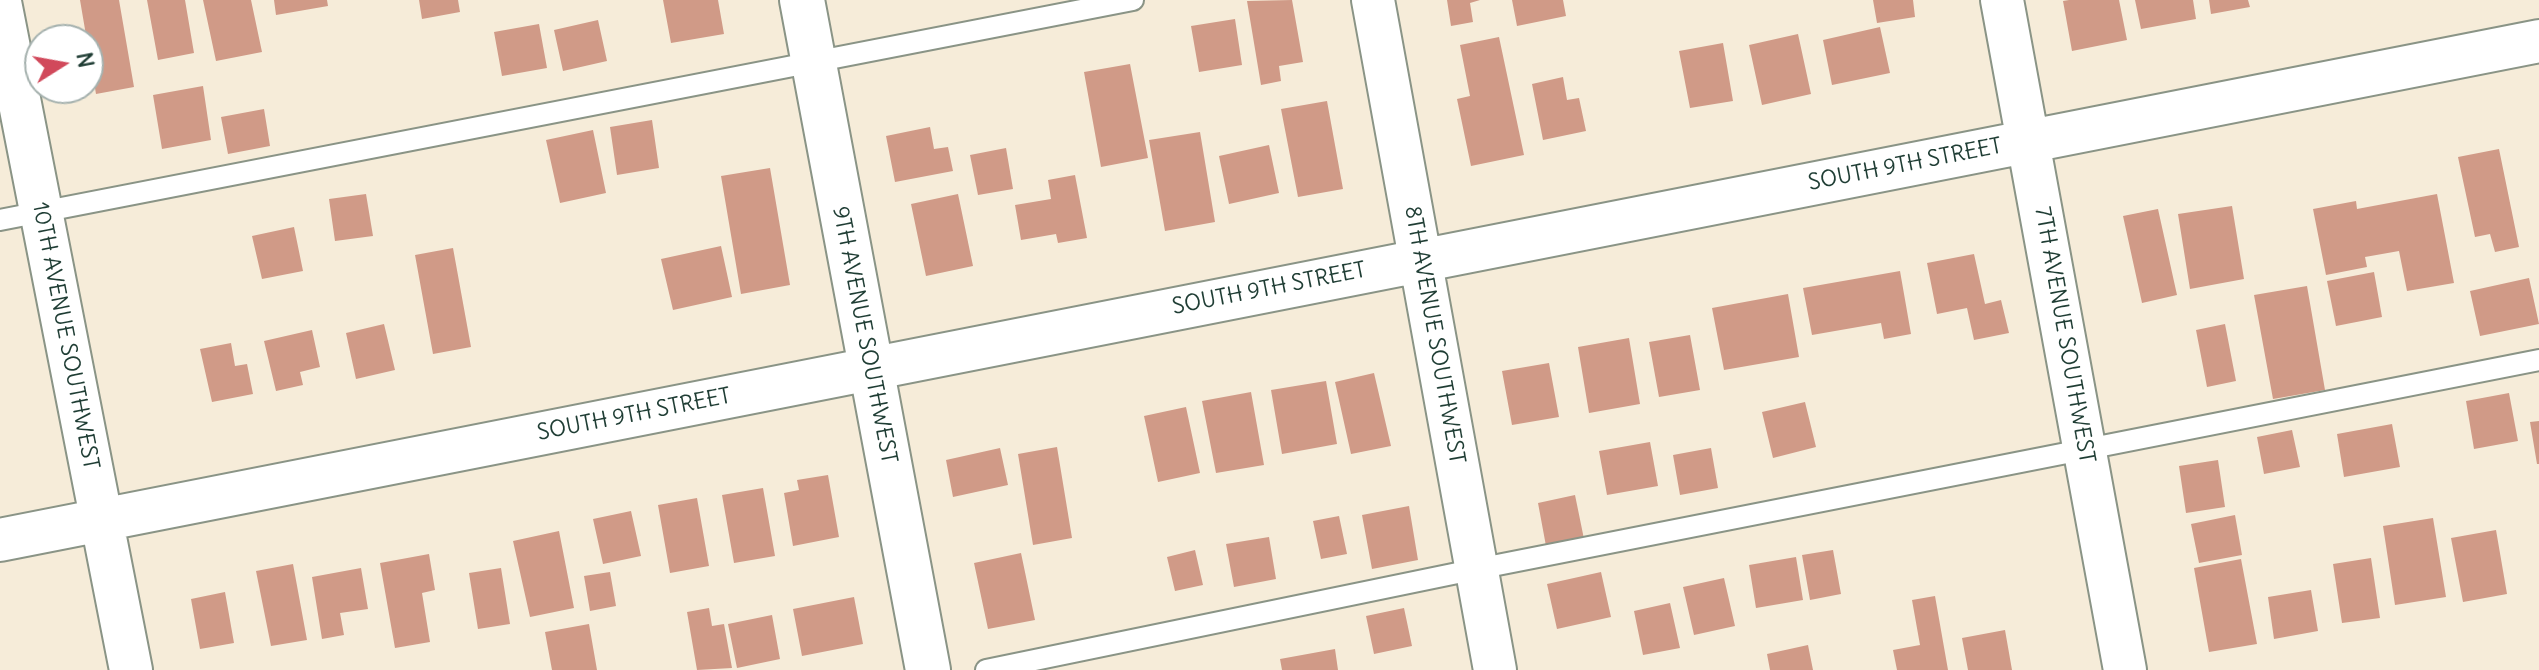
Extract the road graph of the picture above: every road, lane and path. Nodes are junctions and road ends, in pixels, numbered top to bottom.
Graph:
1 (802, 0) edge
2 (1133, 0) edge
3 (1373, 0) edge
4 (2002, 0) edge
5 (0, 2) edge
6 (2539, 41) edge
7 (814, 62) junction
8 (2028, 141) junction
9 (41, 212) junction
10 (0, 220) edge
11 (1420, 258) junction
12 (2539, 360) edge
13 (870, 369) junction
14 (2085, 450) junction
15 (101, 520) junction
16 (0, 540) edge
17 (1477, 569) junction
18 (131, 670) edge
19 (928, 670) edge
20 (986, 670) edge
21 (1495, 670) edge
22 (2125, 670) edge

1 - 7 street, 9TH AVENUE SOUTHWEST
2 - 7 lane
3 - 11 street, 8TH AVENUE SOUTHWEST
4 - 8 street, 7TH AVENUE SOUTHWEST
5 - 9 street, 10TH AVENUE SOUTHWEST
6 - 8 street, SOUTH 9TH STREET
7 - 9 lane
7 - 13 street, 9TH AVENUE SOUTHWEST
8 - 11 street, SOUTH 9TH STREET
8 - 14 street, 7TH AVENUE SOUTHWEST
9 - 10 lane
9 - 15 street, 10TH AVENUE SOUTHWEST
11 - 13 street, SOUTH 9TH STREET
11 - 17 street, 8TH AVENUE SOUTHWEST
12 - 14 lane
13 - 15 street, SOUTH 9TH STREET
13 - 19 street, 9TH AVENUE SOUTHWEST
14 - 17 lane
14 - 22 street, 7TH AVENUE SOUTHWEST
15 - 16 street, SOUTH 9TH STREET
15 - 18 street, 10TH AVENUE SOUTHWEST
17 - 20 lane
17 - 21 street, 8TH AVENUE SOUTHWEST

